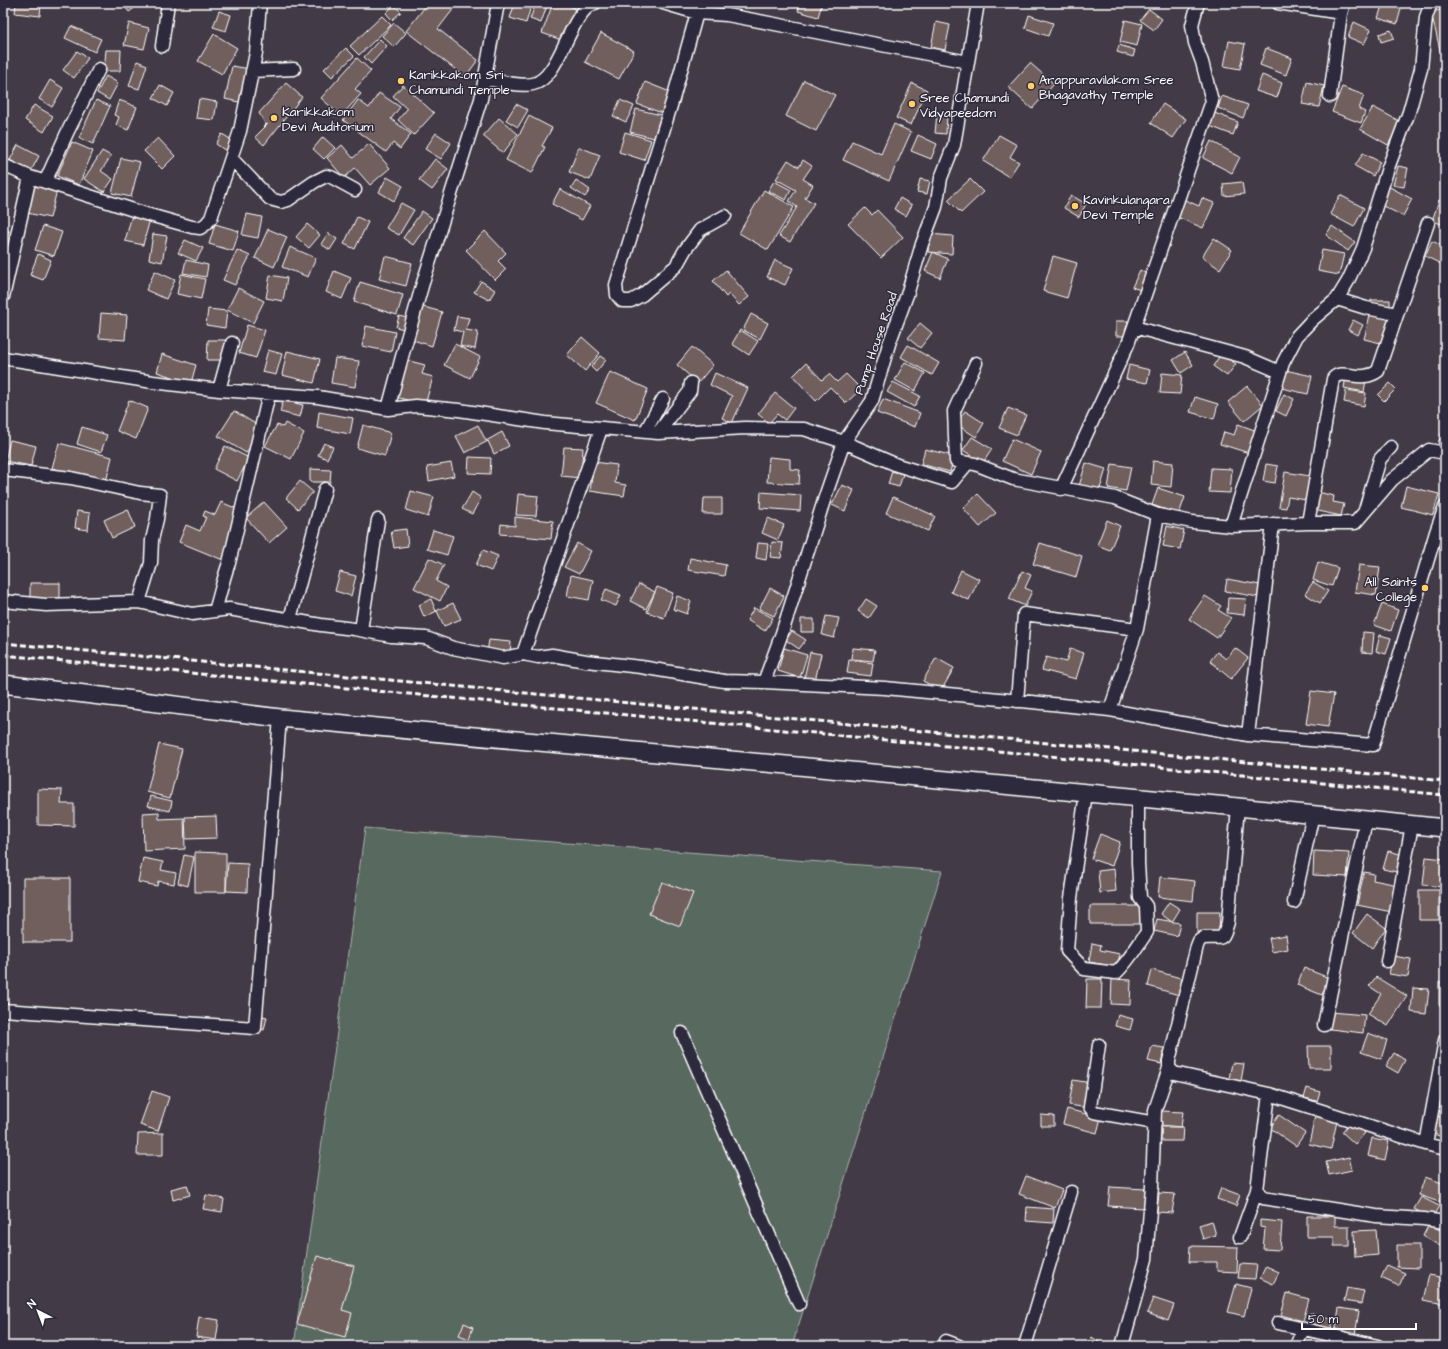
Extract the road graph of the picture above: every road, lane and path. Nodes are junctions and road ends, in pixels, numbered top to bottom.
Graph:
1 (168, 3) edge
2 (260, 3) edge
3 (498, 3) edge
4 (595, 3) edge
5 (663, 3) edge
6 (978, 3) edge
7 (1198, 3) edge
8 (1278, 3) edge
9 (1431, 3) edge
10 (1343, 8) edge
11 (697, 13) junction
12 (162, 46) dead end
13 (968, 62) junction
14 (99, 69) dead end
15 (294, 69) dead end
16 (252, 71) junction
17 (484, 78) junction
18 (1330, 96) dead end
19 (231, 158) junction
20 (3, 164) edge
21 (30, 177) junction
22 (45, 182) junction
23 (355, 190) dead end
24 (725, 216) dead end
25 (1428, 223) dead end
26 (7, 258) edge
27 (3, 297) edge
28 (1337, 299) junction
29 (1397, 314) junction
30 (1134, 327) junction
31 (232, 343) dead end
32 (3, 358) edge
33 (976, 363) dead end
34 (1280, 372) junction
35 (691, 383) dead end
36 (219, 390) junction
37 (269, 394) junction
38 (663, 399) dead end
39 (388, 409) junction
40 (601, 429) junction
41 (645, 432) junction
42 (658, 433) junction
43 (844, 442) junction
44 (1391, 447) dead end
45 (1445, 453) edge
46 (968, 462) junction
47 (3, 470) edge
48 (325, 489) dead end
49 (1061, 489) junction
50 (1445, 508) edge
51 (1364, 513) junction
52 (1158, 515) junction
53 (378, 520) dead end
54 (1308, 523) junction
55 (1273, 524) junction
56 (1231, 526) junction
57 (3, 601) edge
58 (139, 602) junction
59 (215, 611) junction
60 (290, 619) junction
61 (1137, 629) junction
62 (361, 630) junction
63 (523, 654) junction
64 (764, 682) junction
65 (3, 684) edge
66 (1016, 701) junction
67 (1110, 710) junction
68 (280, 718) junction
69 (1248, 735) junction
70 (1086, 793) junction
71 (1138, 798) junction
72 (1238, 807) junction
73 (1313, 814) junction
74 (1366, 820) junction
75 (1412, 824) junction
76 (1445, 828) edge
77 (1294, 902) dead end
78 (1387, 961) dead end
79 (3, 1010) edge
80 (1324, 1025) dead end
81 (682, 1033) dead end
82 (1445, 1040) edge
83 (1099, 1045) dead end
84 (1169, 1068) junction
85 (1269, 1094) junction
86 (1154, 1122) junction
87 (1426, 1144) junction
88 (1445, 1149) edge
89 (1258, 1190) junction
90 (1071, 1192) dead end
91 (1445, 1222) edge
92 (1240, 1237) dead end
93 (800, 1304) dead end
94 (1278, 1323) dead end
95 (1304, 1329) junction
96 (946, 1341) dead end
97 (959, 1346) edge
98 (1025, 1346) edge
99 (1122, 1346) edge
100 (1296, 1346) edge
101 (1378, 1346) edge

1 - 12 street
2 - 16 street
3 - 17 street
4 - 17 street
5 - 11 street
6 - 13 street, Pump House Road
7 - 30 street
8 - 10 street
9 - 28 street
10 - 18 street
11 - 13 street
11 - 24 street
13 - 43 street, Pump House Road
14 - 22 street
15 - 16 street
16 - 19 street
17 - 39 street
19 - 22 street
19 - 23 street
20 - 21 street
21 - 22 street
21 - 26 street
25 - 29 street
26 - 27 street
28 - 29 street
28 - 34 street
29 - 54 street
30 - 34 street
30 - 49 street
31 - 36 street
32 - 36 street
33 - 46 street
34 - 56 street
35 - 42 street
36 - 37 street
37 - 39 street
37 - 59 street
38 - 41 street
39 - 40 street
40 - 41 street
40 - 63 street
41 - 42 street
42 - 43 street
43 - 46 street
43 - 64 street, Pump House Road
44 - 51 street
45 - 51 street
46 - 49 street
47 - 58 street
48 - 60 street
49 - 52 street
50 - 69 street
51 - 54 street
52 - 56 street
52 - 61 street
53 - 62 street
54 - 55 street
55 - 56 street
55 - 69 street
57 - 58 street
58 - 59 street
59 - 60 street
60 - 62 street
61 - 66 street
61 - 67 street
62 - 63 street
63 - 64 street
64 - 66 street
65 - 68 main road
66 - 67 street
67 - 69 street
68 - 70 main road
68 - 79 street
70 - 71 main road
70 - 71 street
71 - 72 main road
72 - 73 main road
72 - 84 street
73 - 74 main road
73 - 77 street
74 - 75 main road
74 - 80 street
75 - 76 main road
75 - 78 street
81 - 93 street
82 - 87 street
83 - 86 street
84 - 85 street
84 - 86 street
85 - 87 street
85 - 89 street
86 - 99 street
87 - 88 street
89 - 91 street
89 - 92 street
90 - 98 street
94 - 95 street
95 - 100 street
95 - 101 street
96 - 97 street

